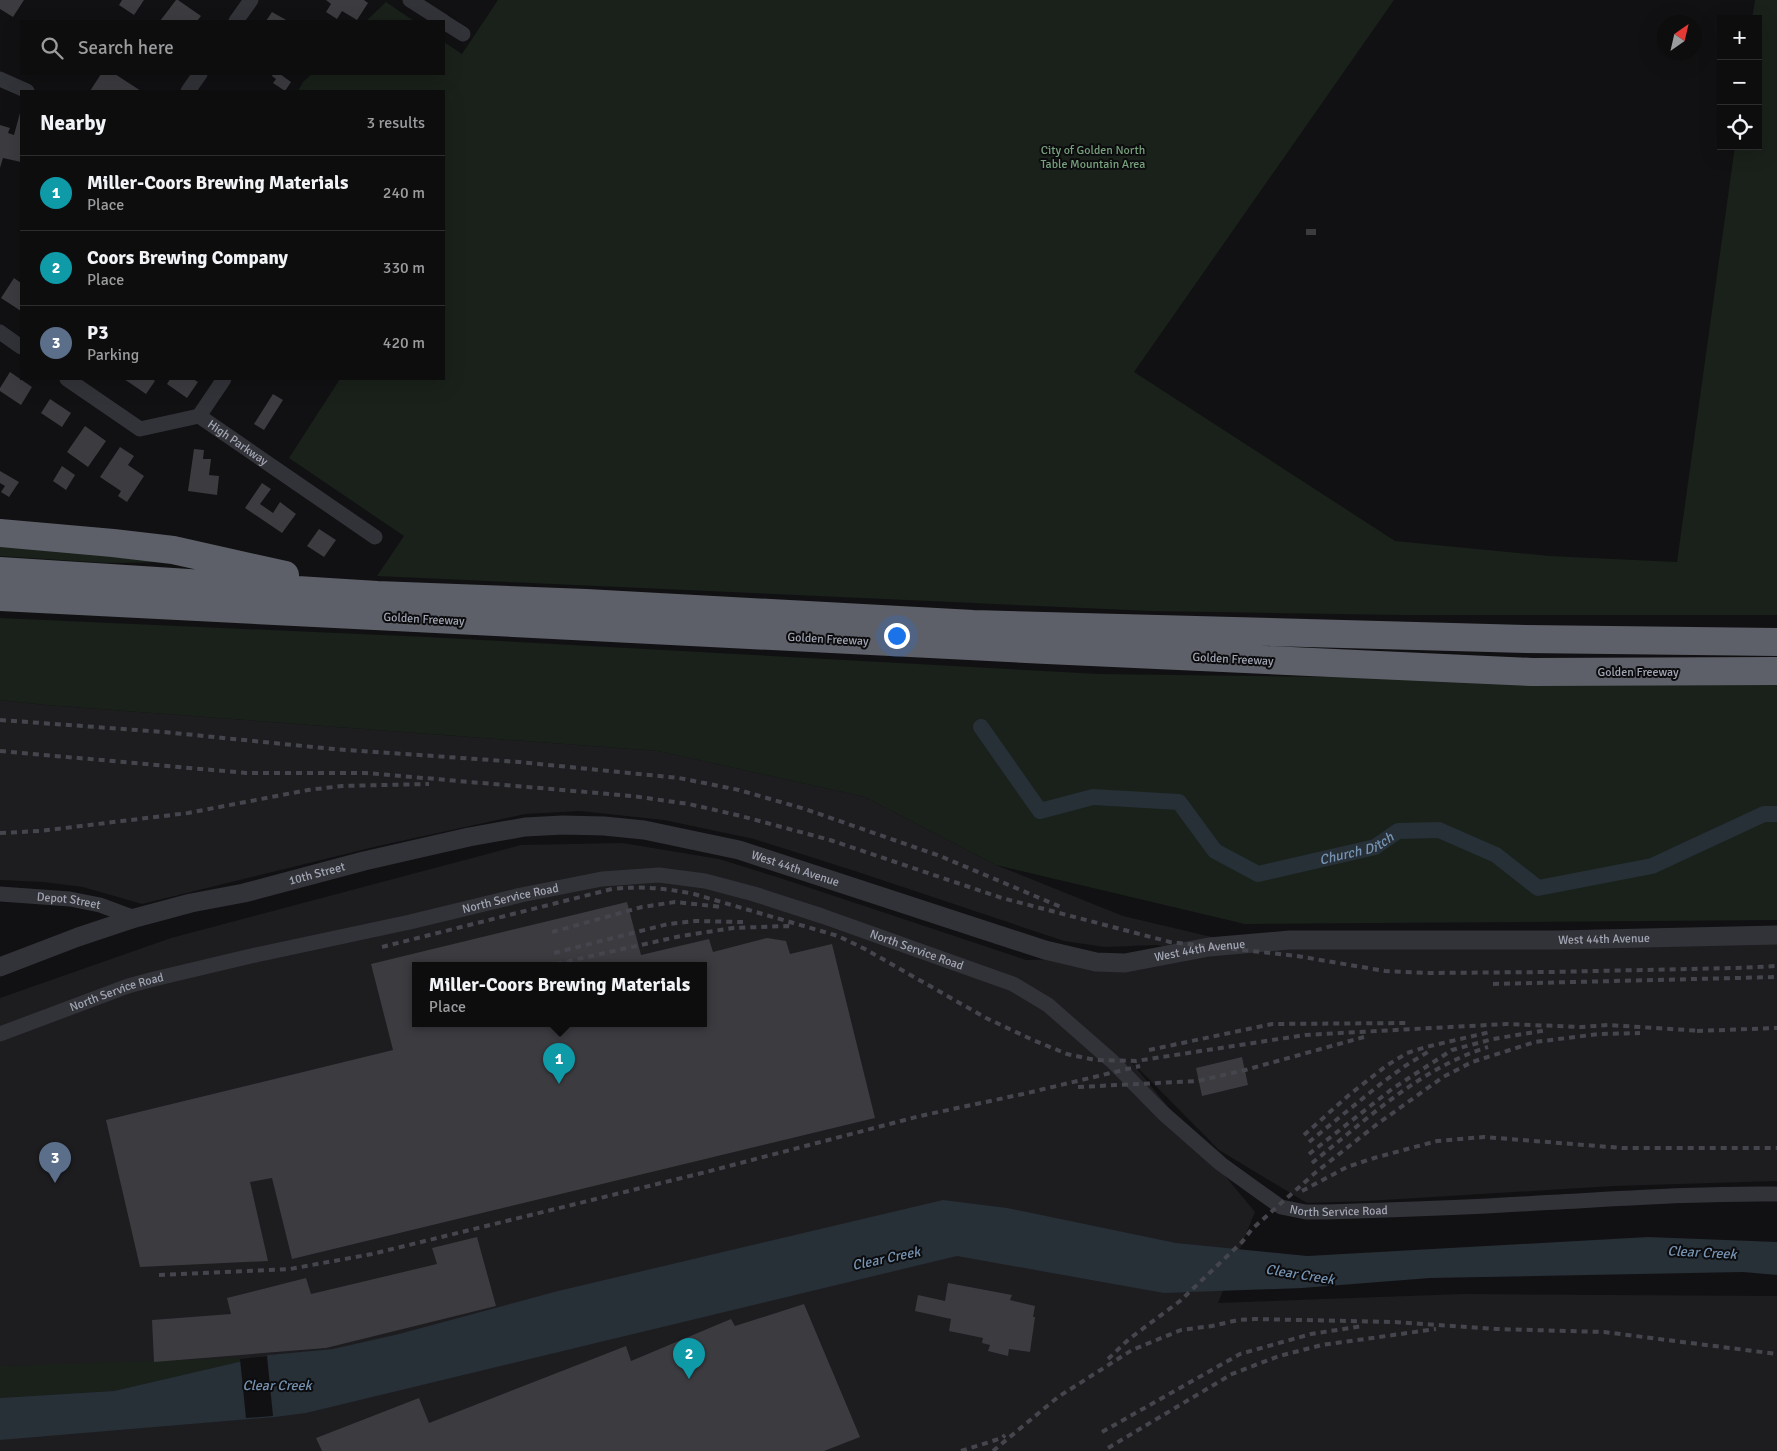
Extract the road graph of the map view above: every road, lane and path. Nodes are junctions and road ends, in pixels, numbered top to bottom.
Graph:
1 (251, 0) edge
2 (410, 0) edge
3 (237, 20) edge
4 (440, 20) edge
5 (445, 23) edge
6 (463, 34) dead end
7 (199, 75) edge
8 (0, 79) edge
9 (25, 90) edge
10 (189, 90) edge
11 (0, 332) edge
12 (20, 346) edge
13 (69, 380) edge
14 (223, 380) edge
15 (198, 416) junction
16 (0, 533) edge
17 (375, 537) dead end
18 (0, 571) edge
19 (377, 595) junction
20 (0, 597) edge
21 (1777, 642) edge
22 (1777, 671) edge
23 (644, 830) joint
24 (0, 894) edge
25 (135, 918) junction
26 (1777, 935) edge
27 (0, 967) edge
28 (0, 1034) edge
29 (1777, 1194) edge

1 - 3 street
2 - 4 street
5 - 6 street
7 - 10 street
8 - 9 street
11 - 12 street
13 - 15 street, High Parkway
14 - 15 street
15 - 17 street, High Parkway
16 - 19 highway
18 - 19 highway, Golden Freeway
19 - 21 highway, Golden Freeway
20 - 22 highway, Golden Freeway
23 - 25 street, 10th Street
23 - 26 street, West 44th Avenue
24 - 25 street, Depot Street
25 - 27 street, 10th Street
28 - 29 street, North Service Road

